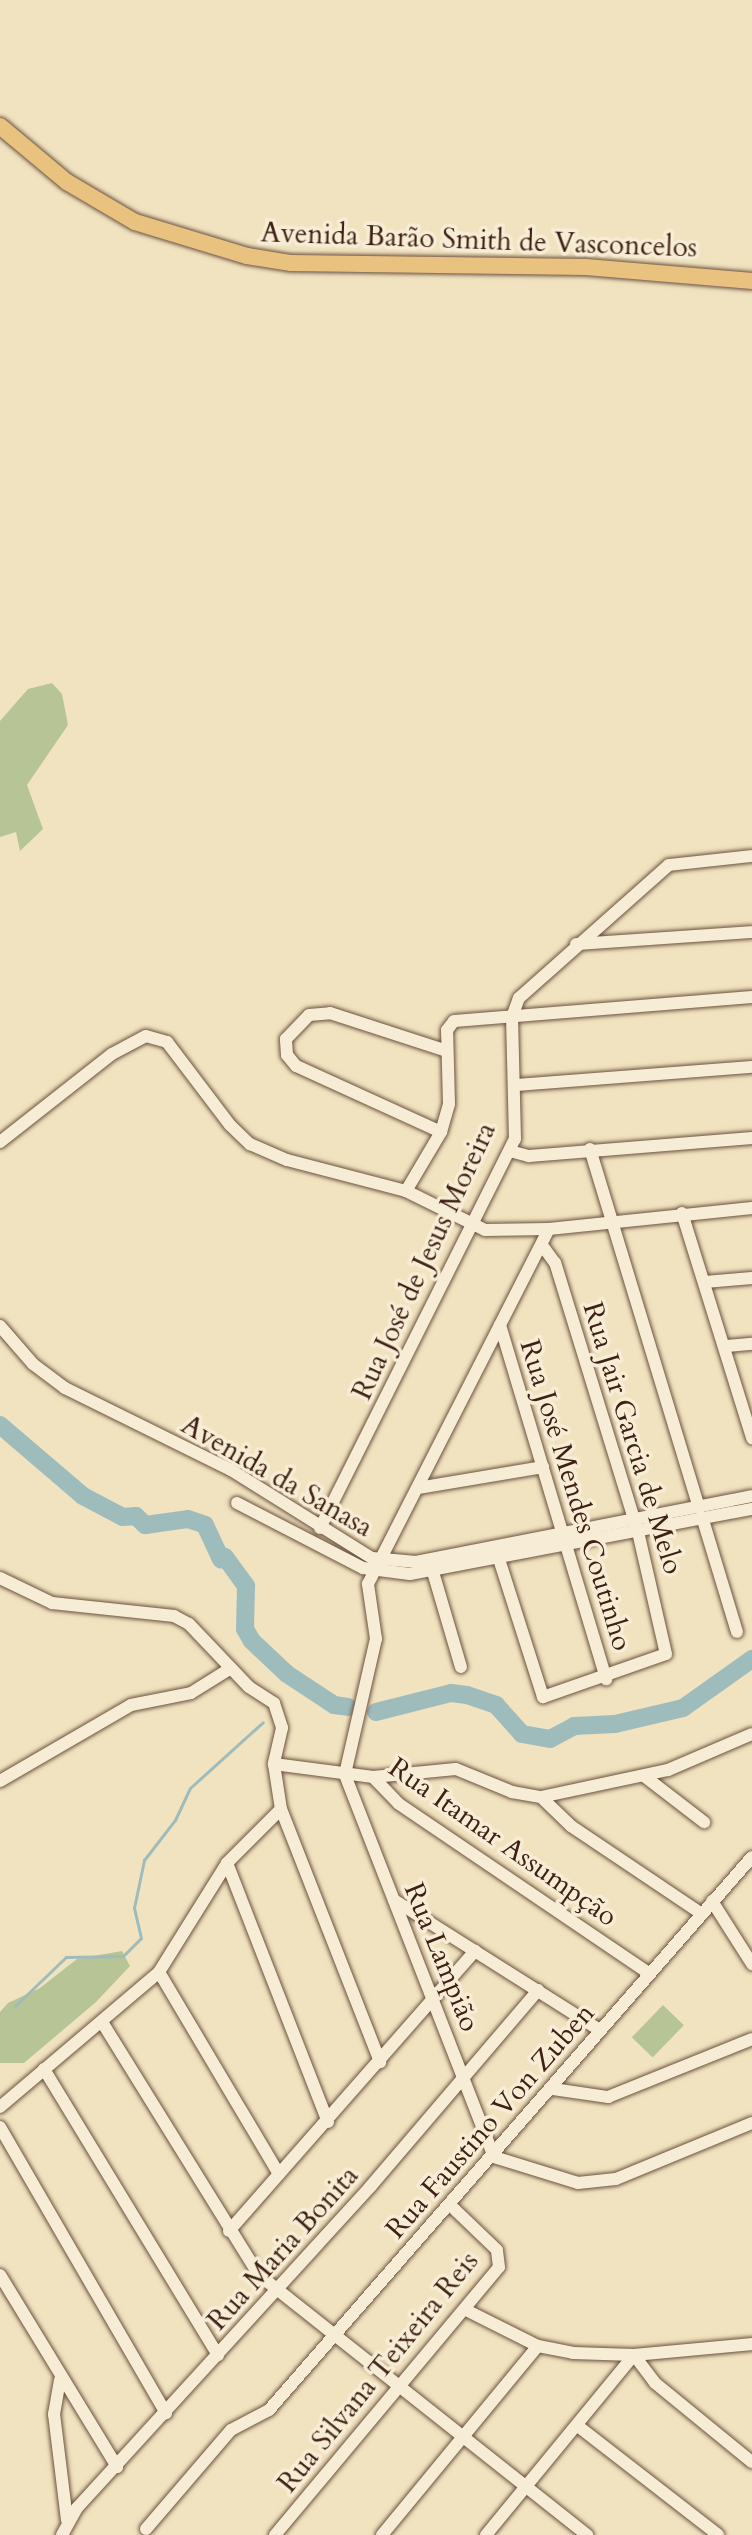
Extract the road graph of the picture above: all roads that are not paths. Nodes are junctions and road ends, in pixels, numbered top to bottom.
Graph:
1 (0, 126) edge
2 (752, 281) edge
3 (752, 856) edge
4 (752, 932) edge
5 (576, 944) junction
6 (752, 997) edge
7 (512, 1017) junction
8 (447, 1051) junction
9 (752, 1067) edge
10 (516, 1085) junction
11 (441, 1132) junction
12 (752, 1138) edge
13 (0, 1142) edge
14 (590, 1149) junction
15 (510, 1151) junction
16 (406, 1191) junction
17 (752, 1208) edge
18 (682, 1213) junction
19 (612, 1220) junction
20 (473, 1226) junction
21 (549, 1229) junction
22 (542, 1245) junction
23 (752, 1278) edge
24 (705, 1282) junction
25 (500, 1325) junction
26 (0, 1326) edge
27 (752, 1344) edge
28 (727, 1346) junction
29 (748, 1411) edge
30 (752, 1438) edge
31 (543, 1467) junction
32 (418, 1488) junction
33 (752, 1496) edge
34 (237, 1503) dead end
35 (752, 1509) edge
36 (701, 1514) junction
37 (635, 1526) junction
38 (320, 1528) junction
39 (564, 1533) junction
40 (569, 1547) junction
41 (499, 1559) junction
42 (381, 1565) junction
43 (433, 1572) junction
44 (0, 1578) edge
45 (737, 1632) dead end
46 (461, 1667) dead end
47 (231, 1668) junction
48 (606, 1679) junction
49 (752, 1734) edge
50 (274, 1764) junction
51 (345, 1774) junction
52 (644, 1776) junction
53 (373, 1777) junction
54 (0, 1781) edge
55 (541, 1797) junction
56 (281, 1809) junction
57 (704, 1822) dead end
58 (752, 1857) edge
59 (227, 1863) junction
60 (394, 1900) junction
61 (712, 1901) junction
62 (702, 1914) junction
63 (475, 1951) junction
64 (752, 1964) edge
65 (159, 1972) junction
66 (649, 1973) junction
67 (538, 1990) junction
68 (433, 2001) junction
69 (102, 2022) junction
70 (600, 2030) junction
71 (752, 2039) edge
72 (380, 2062) junction
73 (44, 2069) junction
74 (465, 2077) junction
75 (553, 2089) junction
76 (0, 2107) edge
77 (328, 2122) junction
78 (752, 2123) edge
79 (0, 2127) edge
80 (494, 2157) junction
81 (279, 2174) junction
82 (450, 2205) junction
83 (229, 2231) junction
84 (0, 2275) edge
85 (276, 2291) junction
86 (466, 2310) junction
87 (333, 2334) junction
88 (746, 2345) edge
89 (538, 2346) junction
90 (218, 2355) junction
91 (634, 2355) junction
92 (752, 2355) edge
93 (60, 2380) junction
94 (401, 2387) junction
95 (74, 2401) junction
96 (166, 2413) junction
97 (56, 2426) junction
98 (579, 2427) junction
99 (465, 2437) junction
100 (752, 2462) edge
101 (117, 2467) junction
102 (527, 2486) junction
103 (67, 2520) junction
104 (146, 2529) dead end
105 (62, 2535) edge
106 (275, 2535) edge
107 (382, 2535) edge
108 (486, 2535) edge
109 (587, 2535) edge
110 (718, 2535) edge

1 - 2 main road, Avenida Barão Smith de Vasconcelos
3 - 5 street
4 - 5 street
5 - 7 street
6 - 7 street
7 - 8 street
7 - 10 street, Rua José de Jesus Moreira
8 - 11 street
8 - 11 street
9 - 10 street
10 - 15 street, Rua José de Jesus Moreira
11 - 16 street
12 - 14 street
13 - 16 street
14 - 15 street
14 - 19 street
15 - 20 street, Rua José de Jesus Moreira
16 - 20 street
17 - 18 street
18 - 19 street
18 - 24 street
19 - 21 street
19 - 36 street
20 - 21 street
20 - 38 street, Rua José de Jesus Moreira
21 - 22 street
22 - 25 street
22 - 37 street, Rua Jair Garcia de Melo
23 - 24 street
24 - 28 street
25 - 31 street, Rua José Mendes Coutinho
25 - 32 street
26 - 38 street, Avenida da Sanasa
27 - 28 street
28 - 29 street
29 - 30 street
31 - 32 street
31 - 39 street, Rua José Mendes Coutinho
32 - 42 street
33 - 36 street, Avenida da Sanasa
34 - 42 street, Avenida da Sanasa
35 - 36 street, Avenida da Sanasa
36 - 37 street, Avenida da Sanasa
36 - 45 street
37 - 39 street, Avenida da Sanasa
37 - 40 street, Avenida da Sanasa
37 - 48 street, Rua Jair Garcia de Melo
38 - 42 street, Avenida da Sanasa
39 - 40 street, Rua José Mendes Coutinho
39 - 42 street, Avenida da Sanasa
40 - 41 street, Avenida da Sanasa
40 - 48 street, Rua José Mendes Coutinho
41 - 43 street, Avenida da Sanasa
41 - 48 street
42 - 43 street, Avenida da Sanasa
42 - 51 street
43 - 46 street
44 - 47 street
47 - 50 street
47 - 54 street
49 - 52 street
50 - 51 street, Rua Itamar Assumpção
50 - 56 street
51 - 53 street, Rua Itamar Assumpção
51 - 60 street, Rua Lampião
52 - 55 street
52 - 57 street
53 - 55 street
53 - 66 street, Rua Itamar Assumpção
55 - 62 street
56 - 59 street
56 - 72 street
58 - 61 street, Rua Faustino Von Zuben
59 - 65 street
59 - 77 street
60 - 63 street
60 - 68 street, Rua Lampião
61 - 62 street, Rua Faustino Von Zuben
61 - 64 street
62 - 66 street, Rua Faustino Von Zuben
63 - 67 street
63 - 68 street
65 - 69 street
65 - 81 street
66 - 70 street, Rua Faustino Von Zuben
67 - 70 street
67 - 74 street, Rua Maria Bonita
68 - 72 street
68 - 74 street, Rua Lampião
69 - 73 street
69 - 83 street
70 - 75 street, Rua Faustino Von Zuben
71 - 75 street
72 - 77 street
73 - 76 street
73 - 90 street
74 - 80 street, Rua Lampião
74 - 85 street, Rua Maria Bonita
75 - 80 street, Rua Faustino Von Zuben
77 - 81 street
78 - 80 street
79 - 96 street
80 - 82 street, Rua Faustino Von Zuben
81 - 83 street
82 - 86 street, Rua Silvana Teixeira Reis
82 - 87 street, Rua Faustino Von Zuben
83 - 85 street
84 - 93 street
85 - 87 street
85 - 90 street, Rua Maria Bonita
86 - 89 street
86 - 94 street, Rua Silvana Teixeira Reis
87 - 94 street
87 - 104 street, Rua Faustino Von Zuben
88 - 91 street
88 - 92 street
89 - 91 street
89 - 99 street
90 - 96 street, Rua Maria Bonita
91 - 98 street
91 - 100 street
93 - 95 street
93 - 97 street
94 - 99 street
94 - 106 street, Rua Silvana Teixeira Reis
95 - 97 street
95 - 101 street
96 - 101 street, Rua Maria Bonita
97 - 103 street
98 - 102 street
98 - 110 street
99 - 102 street
99 - 107 street
101 - 103 street, Rua Maria Bonita
102 - 108 street
102 - 109 street
103 - 105 street, Rua Maria Bonita

